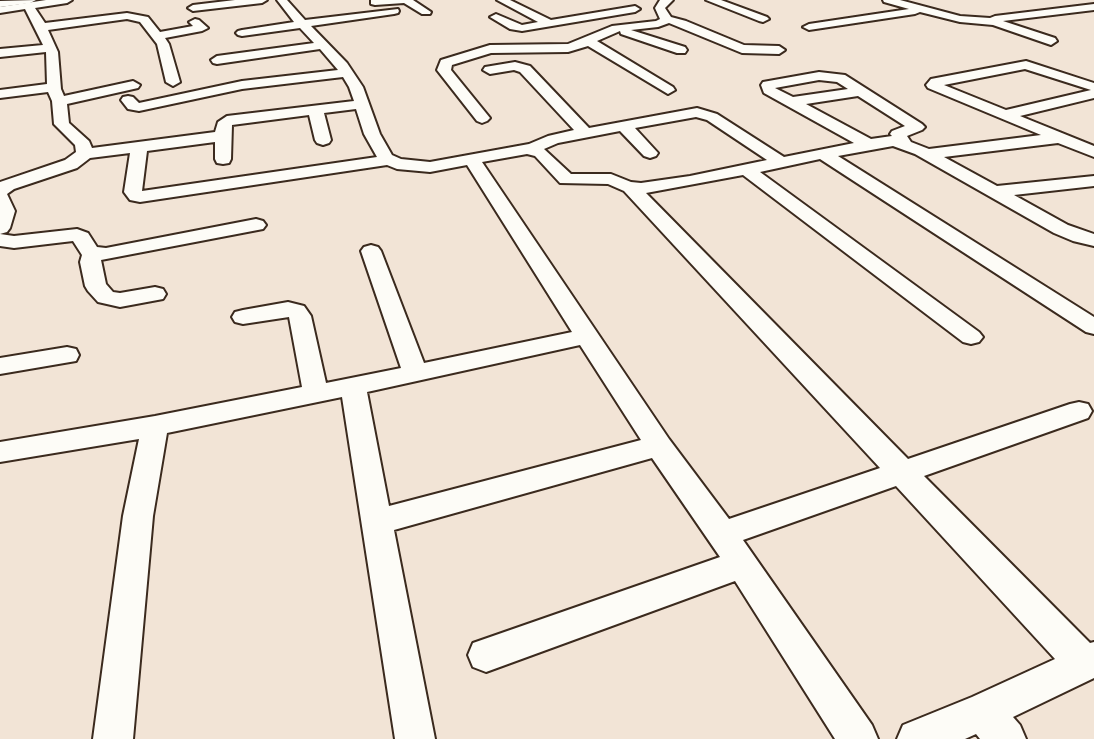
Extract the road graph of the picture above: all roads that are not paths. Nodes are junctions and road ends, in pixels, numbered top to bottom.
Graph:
1 (9, 0) edge
2 (50, 0) edge
3 (67, 0) edge
4 (262, 0) edge
5 (502, 0) edge
6 (623, 0) edge
7 (711, 0) edge
8 (888, 0) edge
9 (29, 3) edge
10 (664, 3) edge
11 (940, 3) dead end
12 (362, 4) dead end
13 (394, 4) edge
14 (0, 6) edge
15 (596, 6) dead end
16 (646, 6) dead end
17 (1094, 7) edge
18 (192, 8) dead end
19 (960, 8) dead end
20 (922, 10) junction
21 (296, 12) edge
22 (426, 12) dead end
23 (613, 13) junction
24 (496, 17) dead end
25 (666, 19) junction
26 (763, 19) dead end
27 (146, 20) junction
28 (986, 20) junction
29 (549, 23) junction
30 (809, 27) dead end
31 (41, 28) junction
32 (121, 28) dead end
33 (616, 28) junction
34 (192, 32) dead end
35 (242, 32) dead end
36 (158, 36) junction
37 (1051, 41) dead end
38 (65, 42) dead end
39 (588, 42) junction
40 (459, 44) dead end
41 (323, 45) junction
42 (49, 46) junction
43 (681, 50) dead end
44 (779, 50) dead end
45 (477, 52) junction
46 (0, 53) edge
47 (217, 60) dead end
48 (490, 70) dead end
49 (346, 73) junction
50 (173, 82) dead end
51 (133, 85) dead end
52 (237, 85) junction
53 (1094, 87) edge
54 (668, 90) dead end
55 (861, 90) junction
56 (0, 94) edge
57 (57, 94) junction
58 (1094, 94) edge
59 (128, 100) dead end
60 (792, 102) junction
61 (237, 104) dead end
62 (362, 104) junction
63 (316, 110) junction
64 (1004, 114) junction
65 (482, 118) dead end
66 (623, 125) junction
67 (586, 134) junction
68 (223, 136) junction
69 (1061, 138) junction
70 (323, 140) dead end
71 (905, 144) junction
72 (870, 145) junction
73 (139, 147) junction
74 (532, 149) junction
75 (1094, 152) edge
76 (650, 153) dead end
77 (85, 154) junction
78 (927, 154) junction
79 (824, 155) junction
80 (223, 159) dead end
81 (471, 159) junction
82 (388, 160) junction
83 (782, 163) junction
84 (747, 170) junction
85 (1094, 181) edge
86 (630, 187) junction
87 (2, 189) edge
88 (994, 192) junction
89 (256, 225) dead end
90 (0, 228) edge
91 (0, 240) edge
92 (1091, 241) edge
93 (371, 251) dead end
94 (93, 253) junction
95 (155, 294) dead end
96 (243, 317) dead end
97 (1094, 328) edge
98 (588, 336) junction
99 (971, 337) dead end
100 (67, 355) dead end
101 (0, 366) edge
102 (415, 373) junction
103 (354, 386) junction
104 (316, 394) junction
105 (1079, 411) dead end
106 (155, 426) junction
107 (659, 446) junction
108 (0, 452) edge
109 (904, 473) junction
110 (376, 522) junction
111 (722, 534) junction
112 (741, 564) junction
113 (486, 655) dead end
114 (1089, 661) edge
115 (995, 726) edge
116 (113, 739) edge
117 (415, 739) edge
118 (858, 739) edge
119 (917, 739) edge

1 - 14 highway
2 - 14 street
3 - 9 street
4 - 18 street
5 - 29 street
6 - 16 street
7 - 26 street
8 - 20 street
9 - 14 highway
9 - 31 street
10 - 23 street
10 - 25 street
11 - 20 street
12 - 13 street
13 - 21 street
13 - 22 street
15 - 23 street
17 - 28 street
19 - 20 street
20 - 28 street
20 - 30 street
21 - 35 street
21 - 41 street
23 - 29 street
24 - 29 street
25 - 33 street
25 - 44 street
27 - 31 street
27 - 32 street
27 - 36 street
28 - 37 street
31 - 42 street
33 - 39 street
33 - 43 street
34 - 36 street
36 - 50 street
38 - 42 street
39 - 45 street
39 - 54 street
40 - 45 street
41 - 47 street
41 - 49 street
42 - 46 street
42 - 57 street
45 - 65 street
48 - 67 street
49 - 52 street
49 - 62 street
51 - 57 street
52 - 59 street
52 - 61 street
53 - 64 street
55 - 60 street
55 - 60 street
55 - 71 street
56 - 57 street
57 - 77 street
58 - 64 street
60 - 72 street
62 - 63 street
62 - 82 street
63 - 68 street
63 - 70 street
64 - 69 street
66 - 67 street
66 - 76 street
66 - 83 street
67 - 74 street
68 - 73 street
68 - 80 street
69 - 75 street
69 - 78 street
71 - 72 street
71 - 78 street
72 - 79 street
73 - 77 street
73 - 82 street
74 - 81 street
74 - 86 street
77 - 87 street
78 - 88 street
79 - 83 street
79 - 97 street
81 - 82 street
81 - 98 street
83 - 84 street
84 - 86 street
84 - 99 street
85 - 88 street
86 - 109 street
87 - 90 street
88 - 92 street
89 - 94 street
91 - 94 street
93 - 102 street
94 - 95 street
96 - 104 street
98 - 102 street
98 - 107 street
100 - 101 street
102 - 103 street
103 - 104 street
103 - 110 street
104 - 106 street
105 - 109 street
106 - 108 street
106 - 116 street
107 - 110 street
107 - 111 street
109 - 111 street
109 - 114 street
110 - 117 street
111 - 112 street
112 - 113 street
112 - 118 street
114 - 115 street
115 - 119 street

